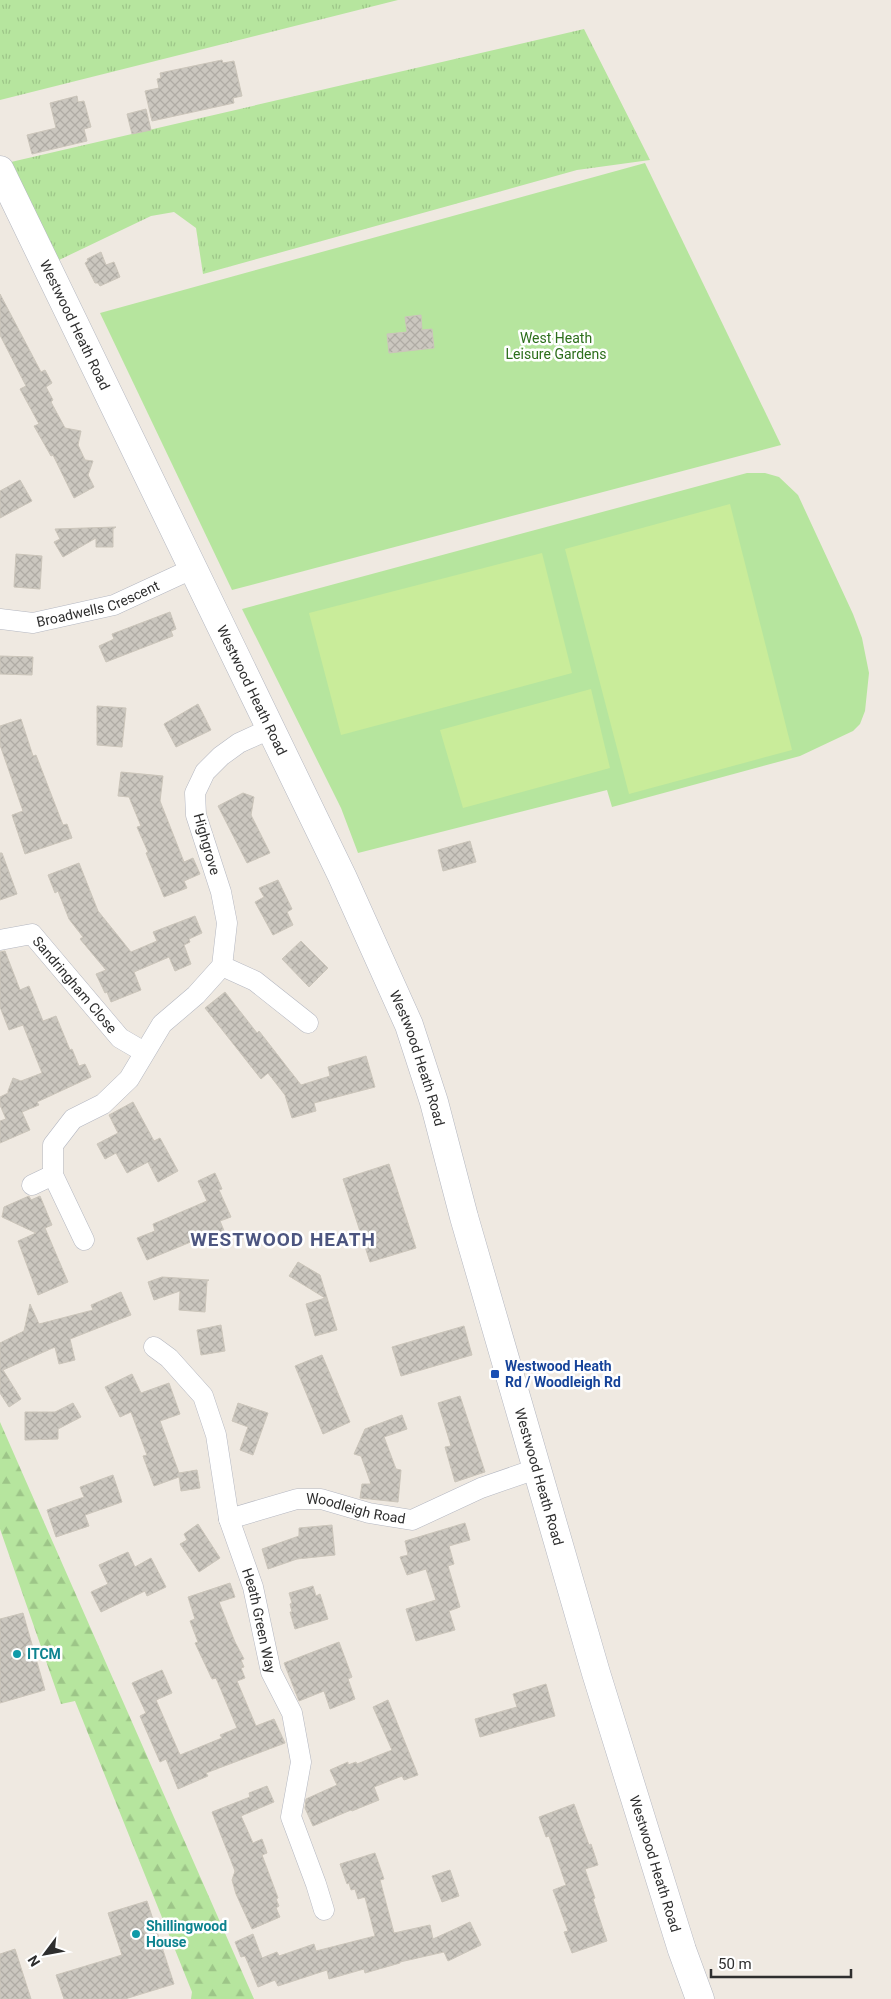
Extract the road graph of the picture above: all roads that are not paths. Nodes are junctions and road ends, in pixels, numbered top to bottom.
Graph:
1 (0, 170) edge
2 (192, 569) junction
3 (0, 619) edge
4 (270, 729) junction
5 (0, 940) edge
6 (222, 966) junction
7 (308, 1023) dead end
8 (144, 1052) junction
9 (53, 1175) junction
10 (32, 1185) dead end
11 (84, 1240) dead end
12 (154, 1347) dead end
13 (536, 1469) junction
14 (229, 1519) junction
15 (324, 1910) dead end
16 (700, 1999) edge

1 - 2 street, Westwood Heath Road
2 - 3 street, Broadwells Crescent
2 - 4 street, Westwood Heath Road
4 - 6 street, Highgrove
4 - 13 street, Westwood Heath Road
5 - 8 street, Sandringham Close
6 - 7 street
6 - 8 street
8 - 9 street
9 - 10 street
9 - 11 street
12 - 14 street, Heath Green Way
13 - 14 street, Woodleigh Road
13 - 16 street, Westwood Heath Road
14 - 15 street, Heath Green Way

